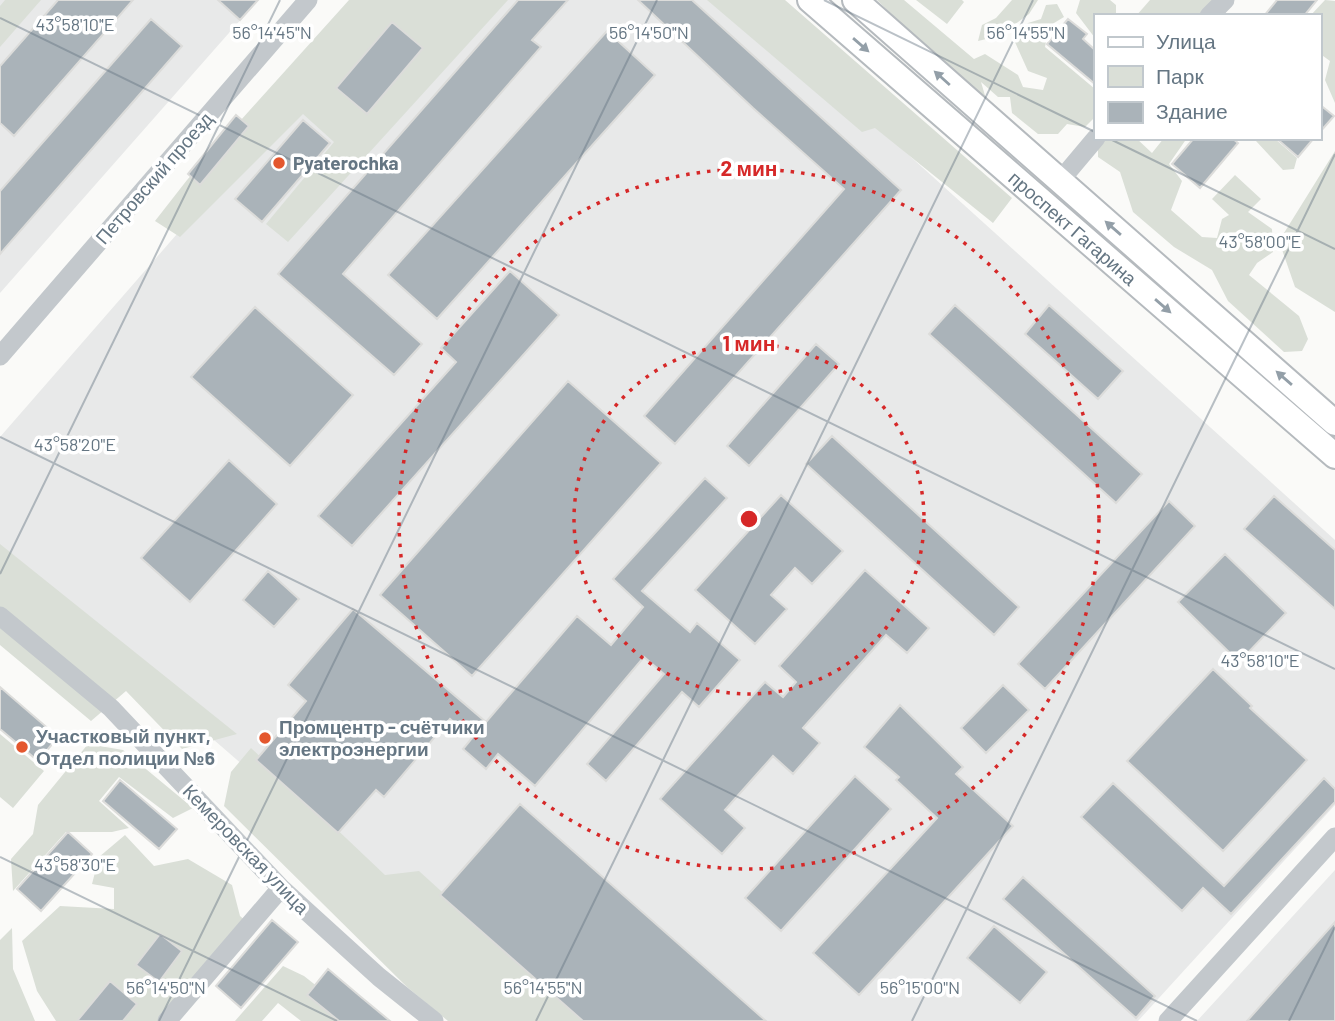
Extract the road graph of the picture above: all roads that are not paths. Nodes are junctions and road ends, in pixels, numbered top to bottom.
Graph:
1 (308, 0) edge
2 (810, 0) edge
3 (855, 0) edge
4 (1225, 0) edge
5 (1211, 14) edge
6 (1094, 140) edge
7 (1059, 182) junction
8 (0, 356) edge
9 (1335, 423) edge
10 (1335, 456) edge
11 (0, 616) edge
12 (1335, 837) edge
13 (281, 888) junction
14 (167, 1021) edge
15 (434, 1021) edge
16 (1168, 1021) edge

1 - 8 street, Петровский проезд
2 -> 10 main road, проспект Гагарина
7 -> 3 main road, проспект Гагарина
4 - 5 street
6 - 7 street
9 -> 7 main road, проспект Гагарина
11 - 13 street, Кемеровская улица
12 - 16 street
13 - 14 street
13 - 15 street, Кемеровская улица

